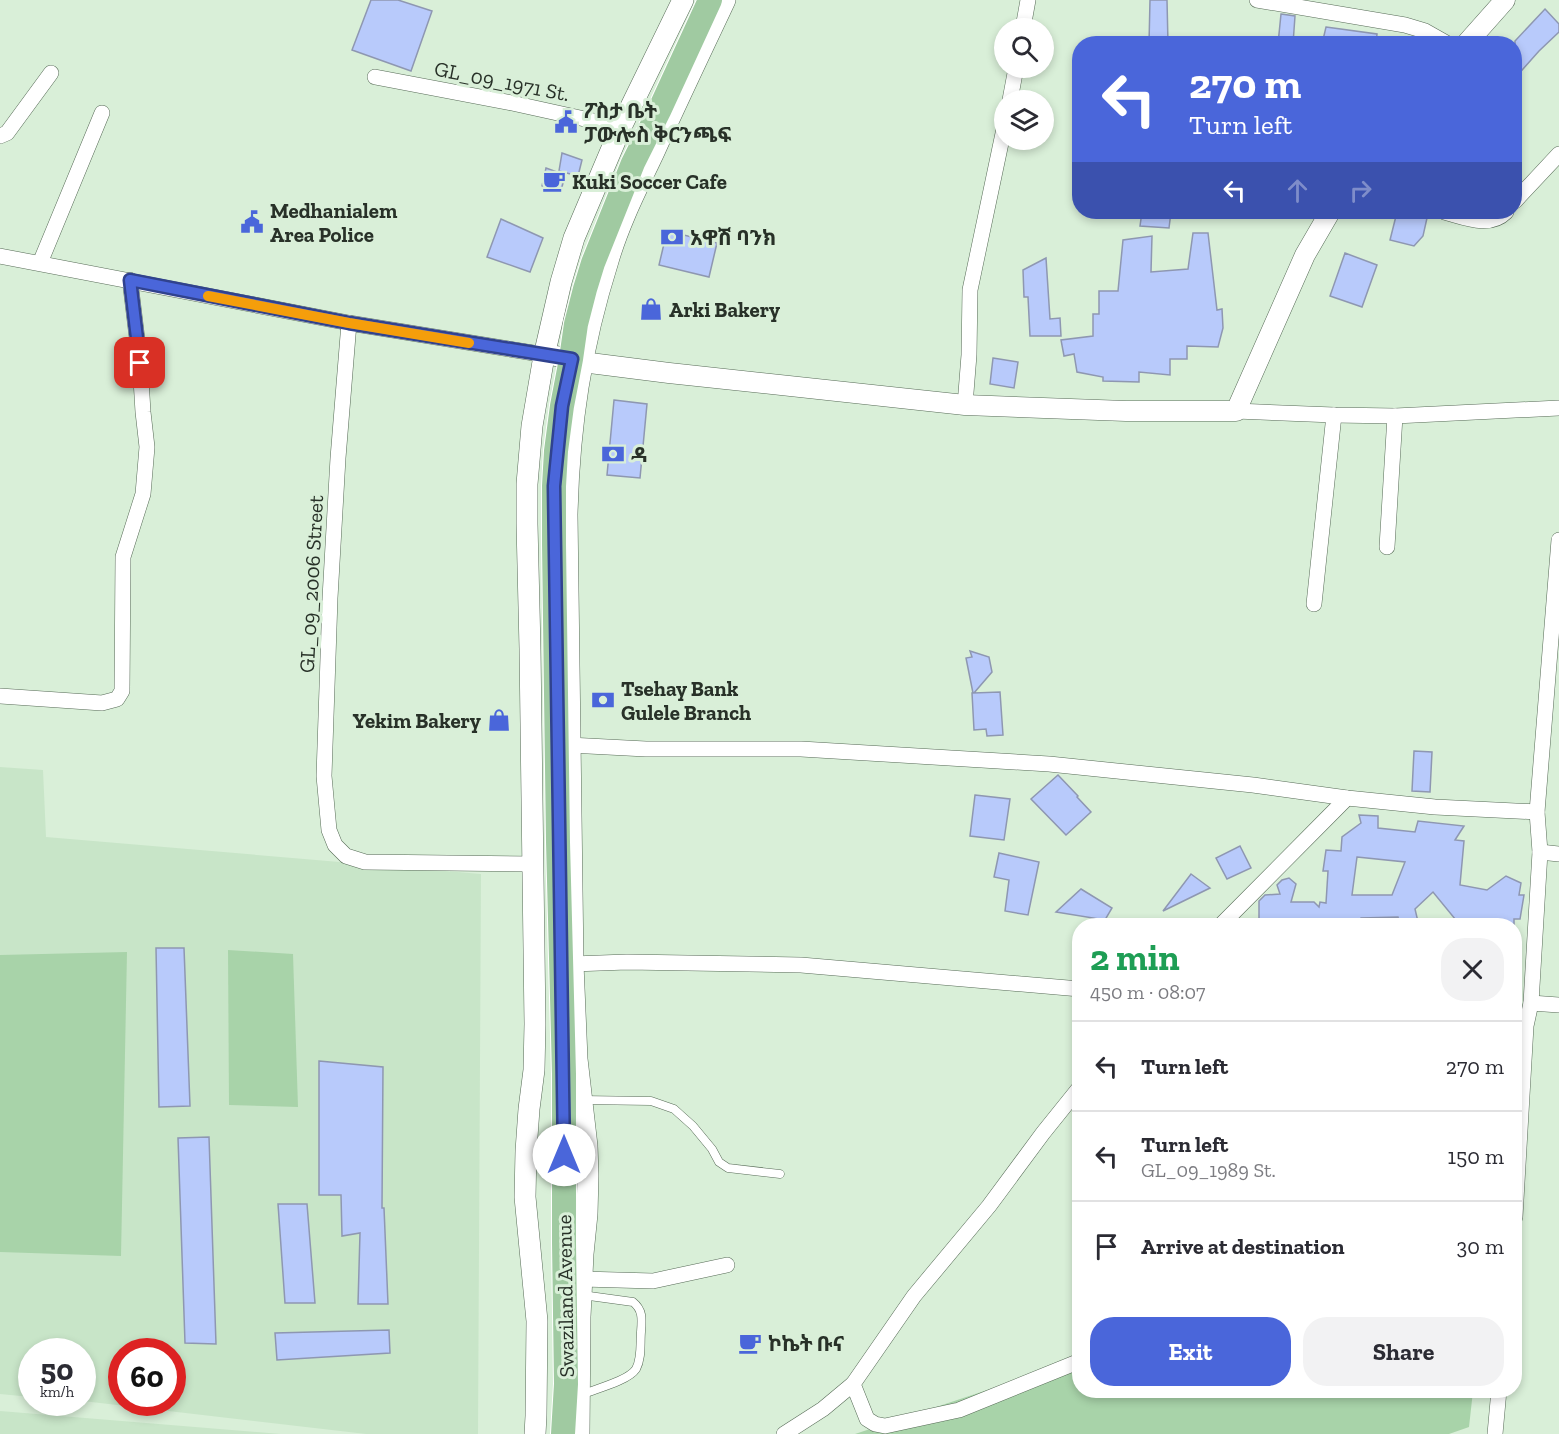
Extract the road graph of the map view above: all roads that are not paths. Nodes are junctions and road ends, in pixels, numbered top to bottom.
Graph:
1 (683, 0) edge
2 (696, 0) edge
3 (710, 0) edge
4 (725, 0) edge
5 (1028, 0) edge
6 (1257, 0) edge
7 (1505, 0) edge
8 (1025, 18) edge
9 (1434, 36) edge
10 (1473, 36) edge
11 (51, 73) dead end
12 (375, 77) dead end
13 (102, 113) dead end
14 (621, 127) junction
15 (0, 136) edge
16 (1000, 150) edge
17 (1559, 154) edge
18 (1522, 194) edge
19 (1326, 219) edge
20 (1471, 219) edge
21 (1495, 219) edge
22 (0, 256) edge
23 (40, 264) junction
24 (130, 280) junction
25 (349, 323) junction
26 (563, 358) junction
27 (965, 405) junction
28 (1559, 408) edge
29 (1236, 411) junction
30 (1334, 415) junction
31 (1395, 416) junction
32 (1559, 545) edge
33 (1387, 547) dead end
34 (1314, 604) dead end
35 (0, 696) edge
36 (569, 745) junction
37 (1347, 798) junction
38 (1537, 812) junction
39 (1540, 852) junction
40 (1559, 854) edge
41 (533, 864) junction
42 (1228, 918) edge
43 (573, 964) junction
44 (1072, 987) edge
45 (1531, 1003) junction
46 (1559, 1005) edge
47 (1522, 1022) edge
48 (1522, 1040) edge
49 (1522, 1089) edge
50 (1072, 1097) edge
51 (582, 1100) junction
52 (780, 1174) dead end
53 (727, 1265) dead end
54 (581, 1287) junction
55 (1072, 1364) edge
56 (853, 1384) junction
57 (580, 1395) junction
58 (1498, 1398) edge
59 (535, 1434) edge
60 (553, 1434) edge
61 (563, 1434) edge
62 (579, 1434) edge
63 (784, 1434) edge
64 (1495, 1434) edge

1 - 14 main road
2 - 26 main road, Swaziland Avenue
3 - 26 main road, Swaziland Avenue
4 - 26 main road
5 - 8 street
6 - 9 street
7 - 10 street
11 - 15 street
12 - 14 street, GL_09_1971 St.
13 - 23 street
14 - 26 main road
16 - 27 street
17 - 18 street
19 - 29 street
20 - 21 street
22 - 23 street
23 - 24 street
24 - 25 street
24 - 35 street
25 - 26 street
25 - 41 street, GL_09_2006 Street
26 - 27 street
26 - 36 main road
26 - 41 main road
26 - 60 main road, Swaziland Avenue
26 - 61 main road, Swaziland Avenue
27 - 29 street
28 - 31 street
29 - 30 street
30 - 31 street
30 - 34 street
31 - 33 street
32 - 38 street
36 - 37 street
36 - 43 main road
37 - 38 street
37 - 42 street
38 - 39 street
39 - 40 street
39 - 45 street
41 - 59 main road
43 - 44 street
43 - 51 main road
45 - 46 street
45 - 47 street
48 - 49 street
50 - 56 street
51 - 52 lane
51 - 54 main road
53 - 54 street
54 - 57 main road
54 - 57 lane
55 - 56 street
56 - 63 street
57 - 62 main road
58 - 64 street

